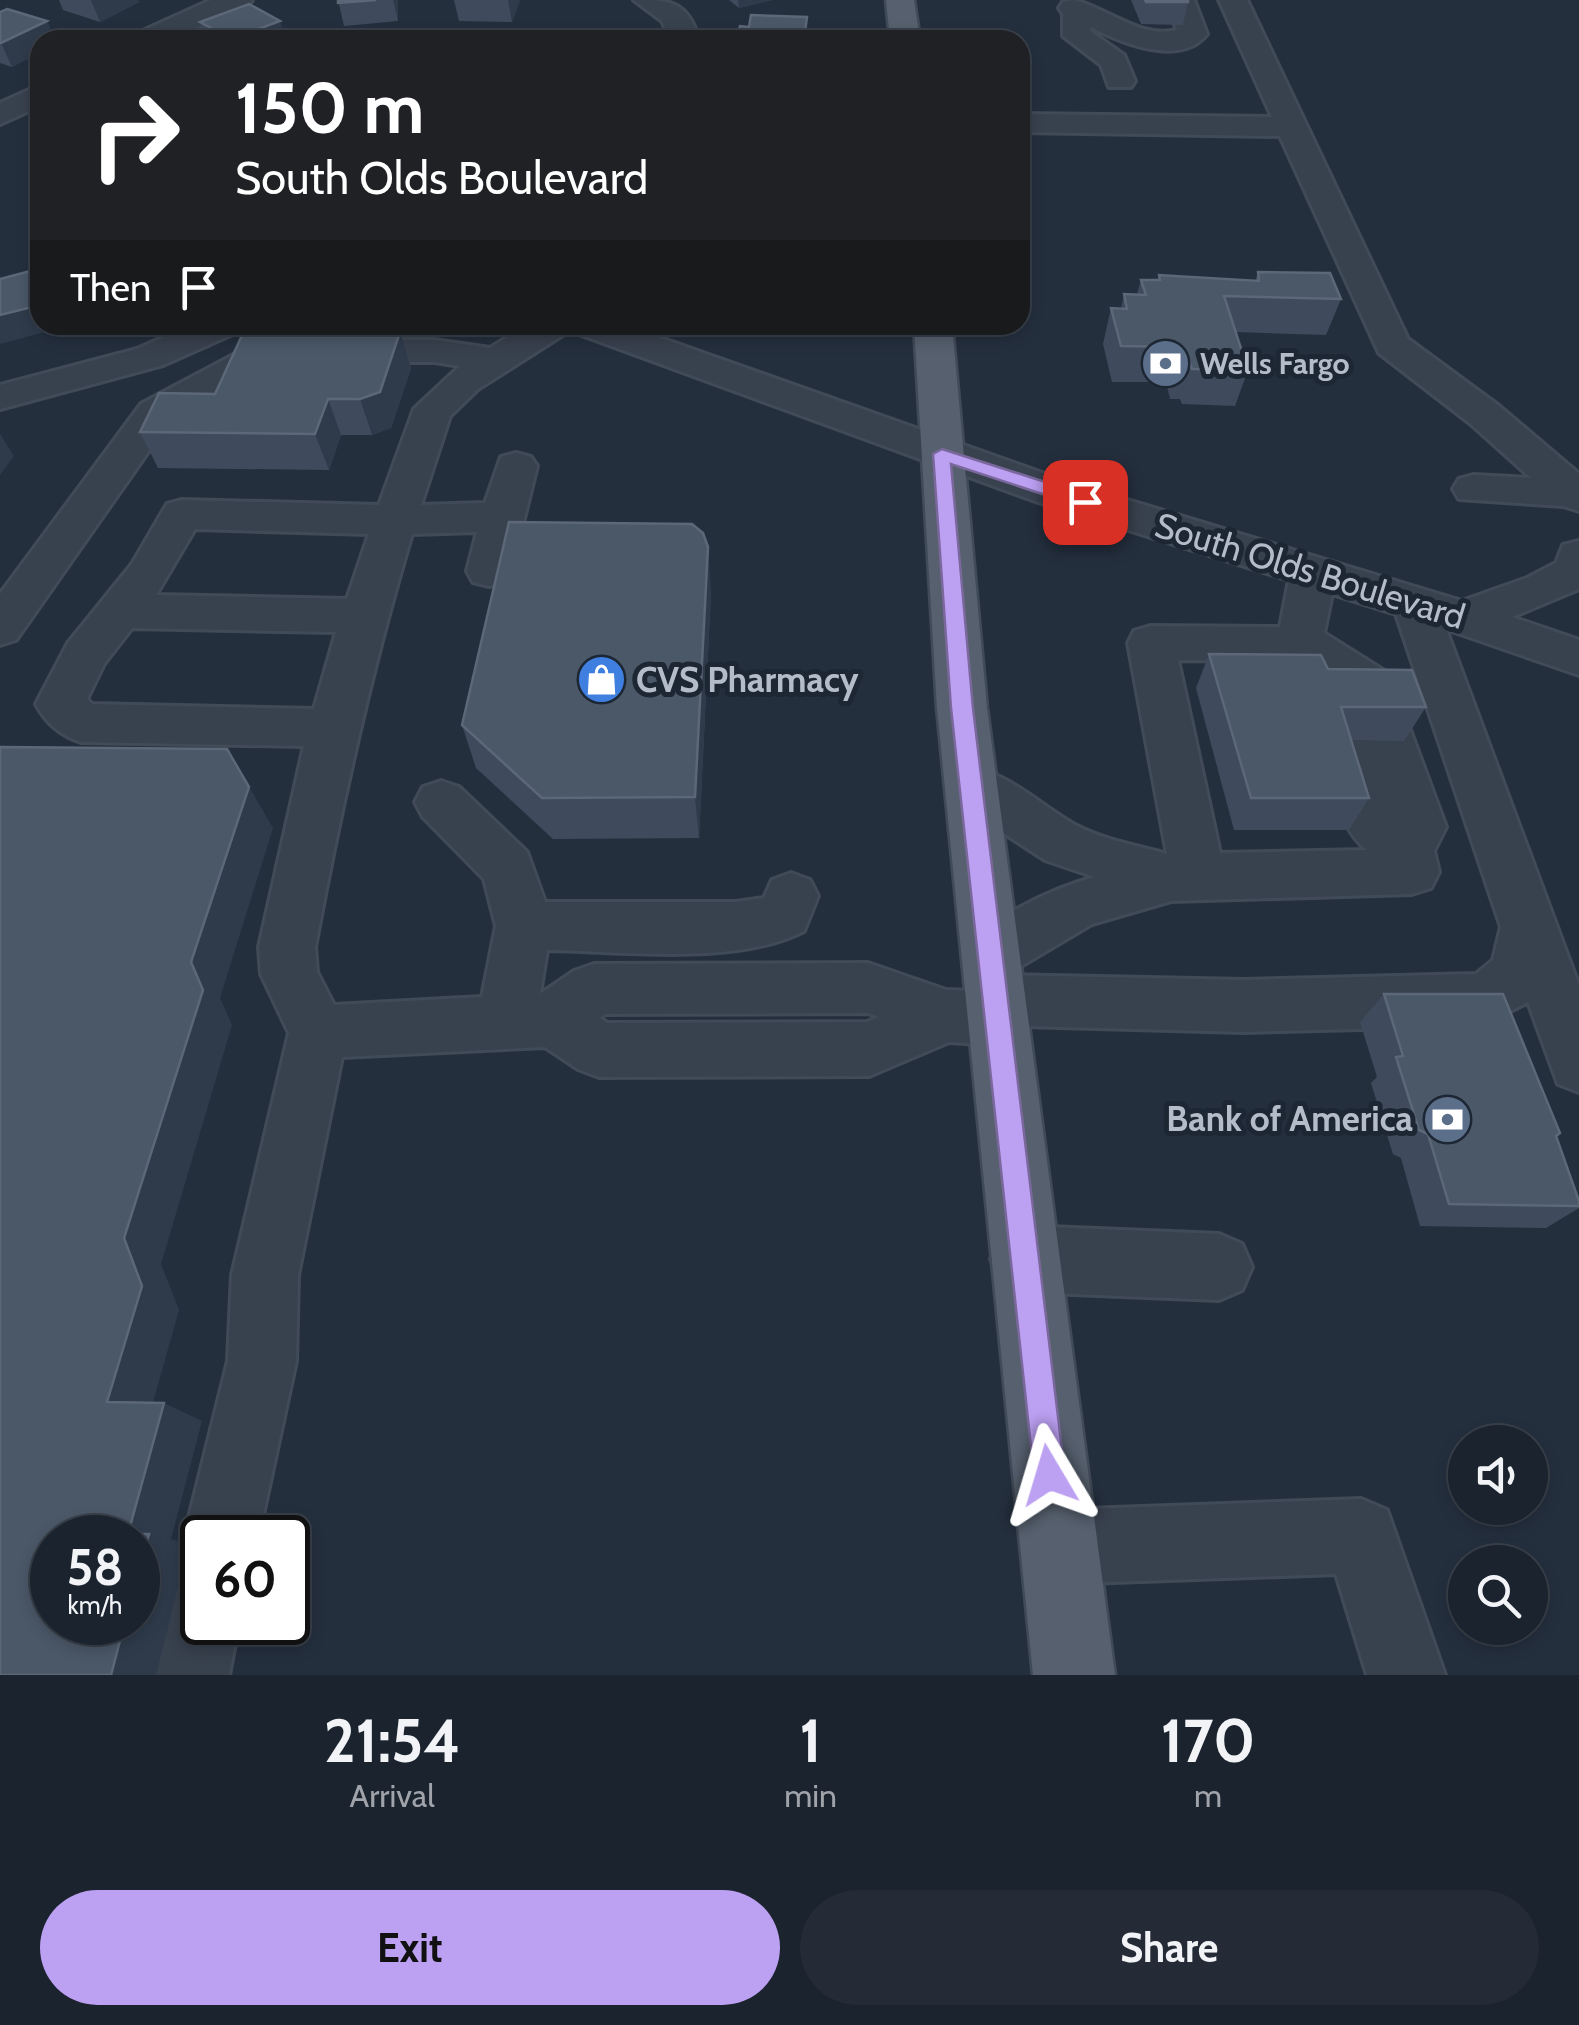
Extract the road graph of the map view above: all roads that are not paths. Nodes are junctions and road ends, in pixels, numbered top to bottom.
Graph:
1 (238, 0) edge
2 (648, 0) edge
3 (900, 0) edge
4 (1180, 0) edge
5 (1234, 0) edge
6 (1072, 4) edge
7 (169, 30) edge
8 (683, 30) edge
9 (904, 30) edge
10 (1120, 81) dead end
11 (30, 103) edge
12 (1030, 113) edge
13 (9, 122) edge
14 (1292, 127) junction
15 (1268, 164) dead end
16 (1308, 164) junction
17 (200, 335) edge
18 (536, 335) edge
19 (615, 335) edge
20 (934, 335) edge
21 (493, 360) junction
22 (0, 397) edge
23 (942, 454) junction
24 (516, 466) dead end
25 (1564, 487) edge
26 (1474, 488) dead end
27 (502, 517) junction
28 (395, 520) junction
29 (1579, 531) edge
30 (1579, 556) edge
31 (489, 570) dead end
32 (1313, 572) junction
33 (119, 611) junction
34 (365, 616) junction
35 (1435, 620) junction
36 (0, 628) edge
37 (1306, 644) junction
38 (1579, 658) edge
39 (334, 728) junction
40 (971, 786) junction
41 (441, 802) dead end
42 (1184, 877) junction
43 (791, 896) dead end
44 (524, 926) junction
45 (1529, 927) junction
46 (982, 998) junction
47 (530, 1020) junction
48 (318, 1032) junction
49 (1579, 1065) edge
50 (1024, 1258) junction
51 (1218, 1267) dead end
52 (226, 1515) edge
53 (1058, 1547) junction
54 (196, 1645) edge
55 (190, 1675) edge
56 (1074, 1675) edge
57 (1406, 1675) edge

1 - 7 street
2 - 8 street
3 - 9 main road
4 - 6 street
5 - 14 street
6 - 10 street
11 - 13 street
12 - 14 street
14 - 16 street
15 - 16 street
16 - 25 street
17 - 22 street
18 - 21 street
19 - 23 street, South Olds Boulevard
20 - 23 main road
21 - 28 street
21 - 36 street
23 - 32 street, South Olds Boulevard
23 - 40 main road
24 - 27 street
25 - 26 street
25 - 29 street
27 - 28 street
27 - 31 street
28 - 33 street
28 - 34 street
30 - 35 street
32 - 35 street, South Olds Boulevard
32 - 37 street
33 - 34 street
33 - 39 street
34 - 39 street
35 - 38 street, South Olds Boulevard
35 - 45 street
37 - 42 street
37 - 42 street
39 - 48 street
40 - 42 street
40 - 46 main road
41 - 44 street
42 - 46 street
43 - 44 street
44 - 47 street
45 - 46 street
45 - 49 street
46 - 47 street
46 - 50 main road
47 - 48 street
48 - 52 street
50 - 51 street
50 - 53 main road
53 - 56 main road
53 - 57 street
54 - 55 street

